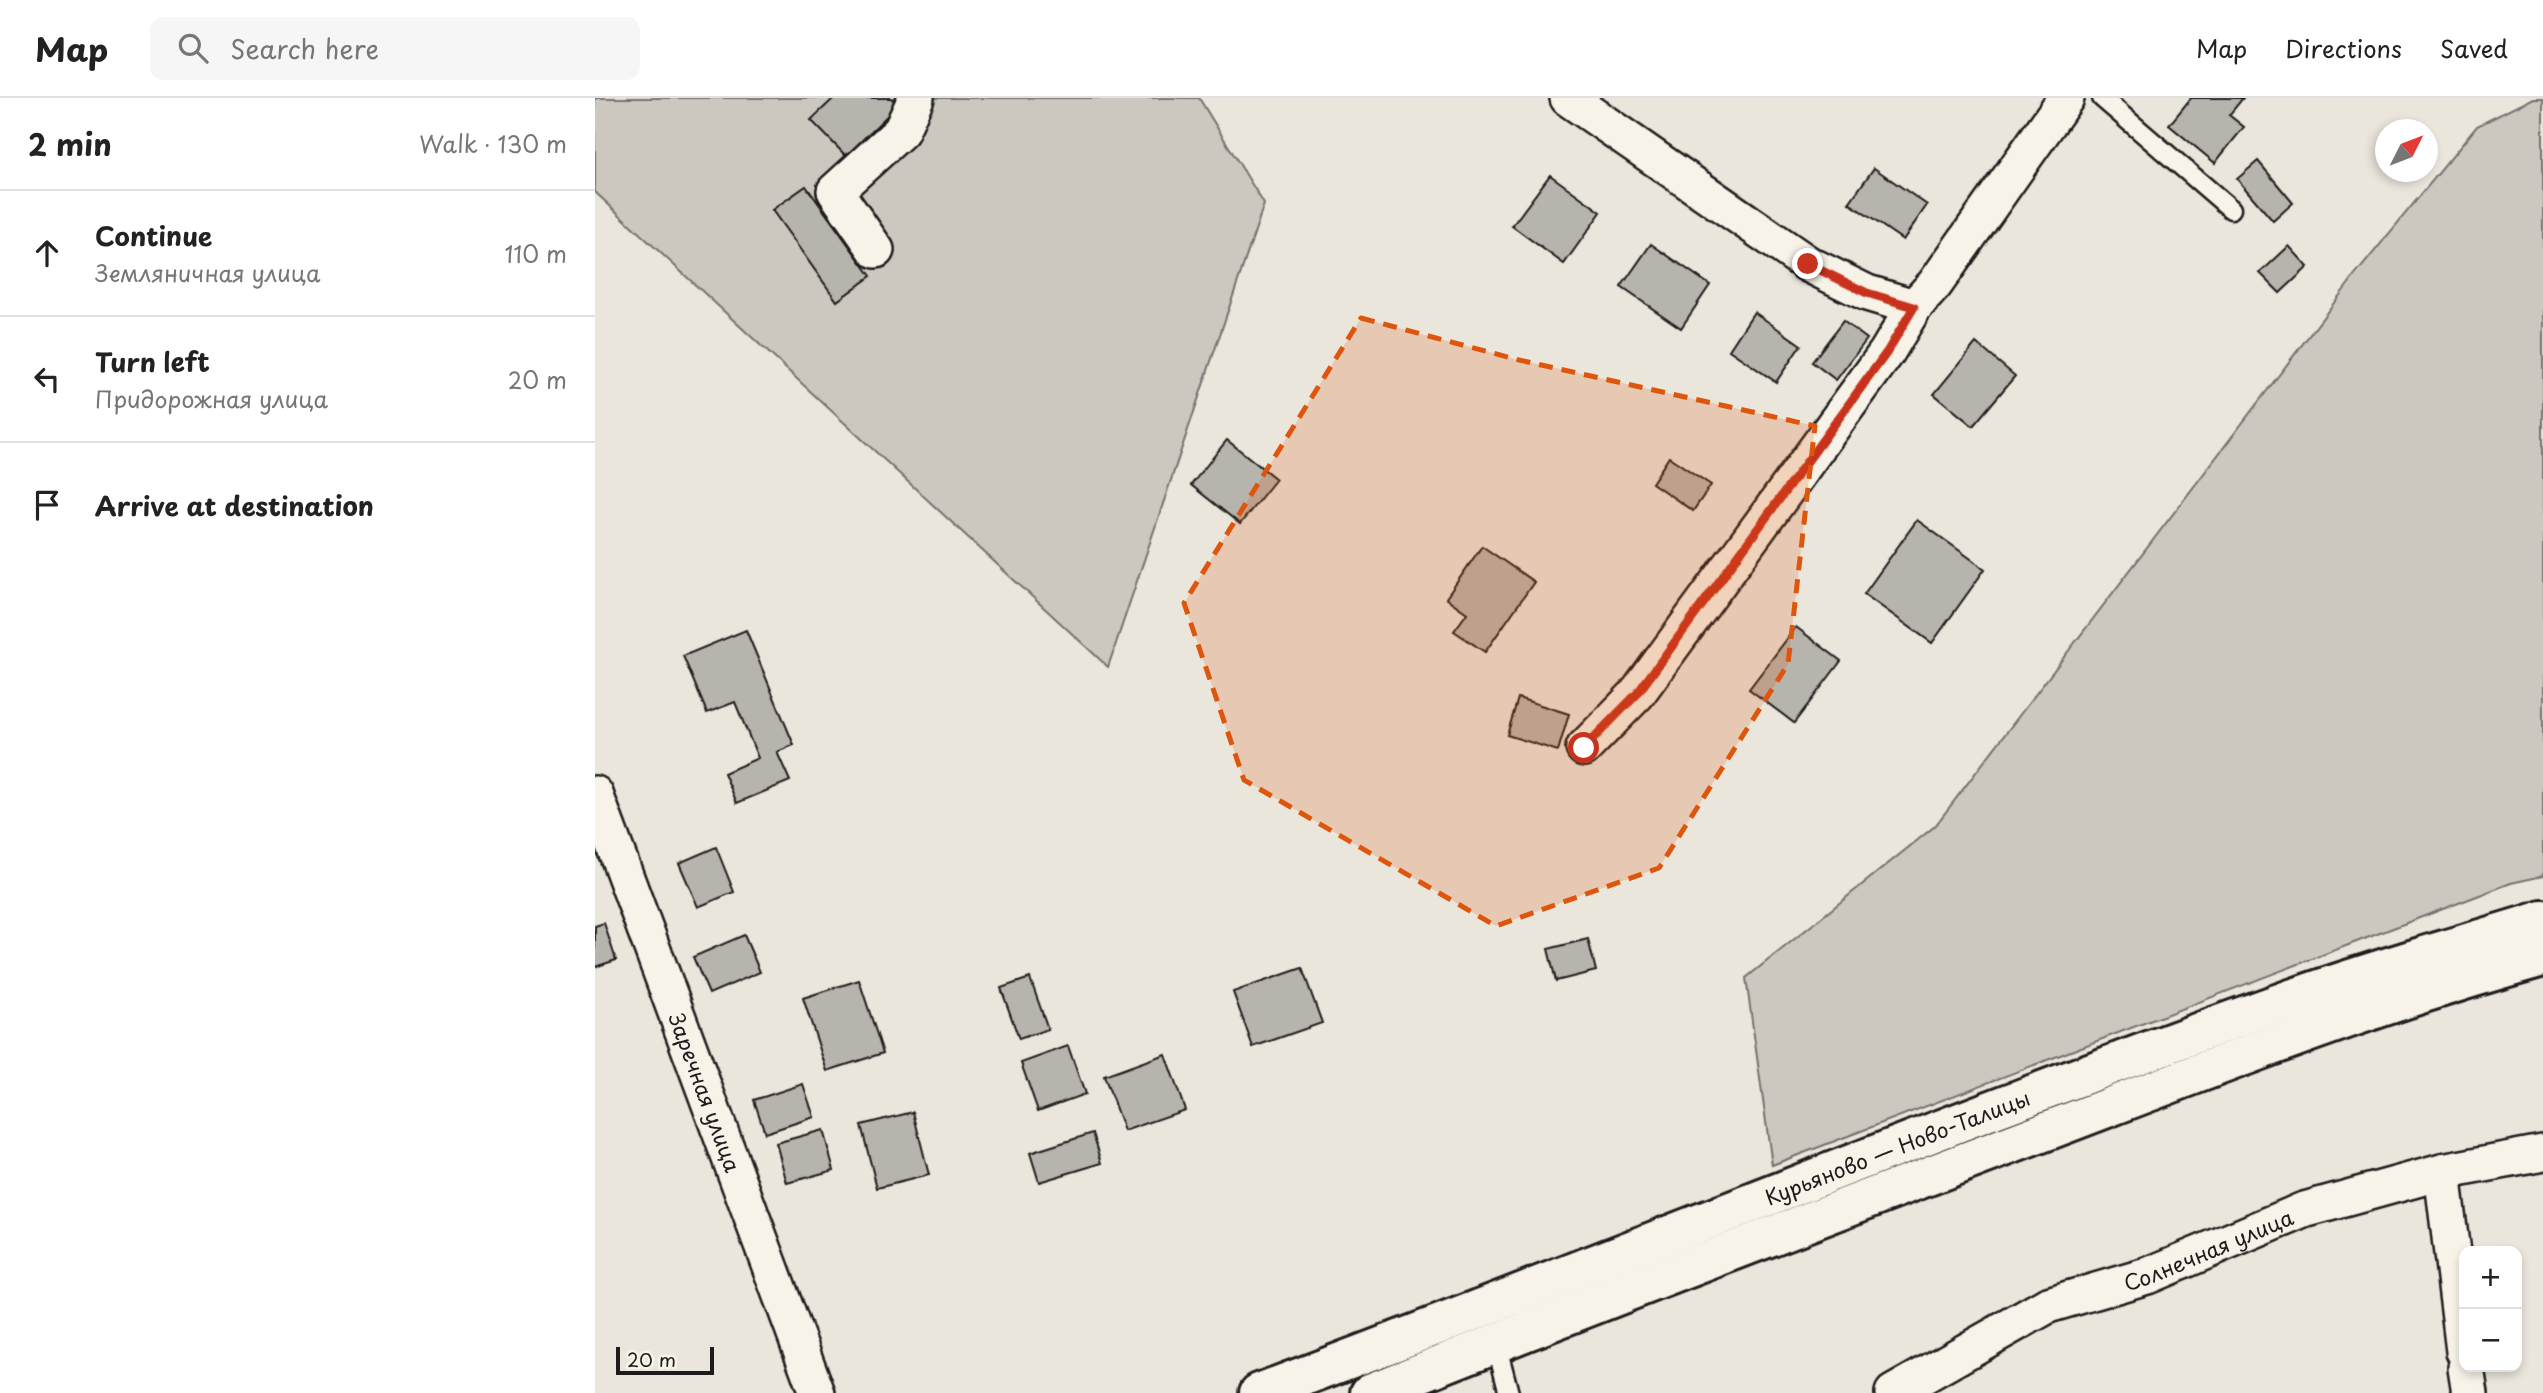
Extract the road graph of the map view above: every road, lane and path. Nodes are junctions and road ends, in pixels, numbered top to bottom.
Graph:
1 (916, 98) edge
2 (1568, 98) edge
3 (2066, 98) edge
4 (2102, 98) edge
5 (2231, 209) dead end
6 (876, 250) dead end
7 (1914, 307) junction
8 (1584, 748) dead end
9 (595, 794) edge
10 (2543, 920) edge
11 (2543, 957) edge
12 (2543, 1153) edge
13 (2442, 1172) junction
14 (2459, 1310) edge
15 (1496, 1343) junction
16 (2467, 1372) edge
17 (817, 1393) edge
18 (1259, 1393) edge
19 (1370, 1393) edge
20 (1509, 1393) edge
21 (1893, 1393) edge
22 (2470, 1393) edge

1 - 6 street
2 - 7 street
3 - 7 street
4 - 5 lane
7 - 8 street
9 - 17 street, Заречная улица
10 - 18 main road, Курьяново — Ново-Талицы
11 - 15 main road, Курьяново — Ново-Талицы
12 - 13 street, Солнечная улица
13 - 14 street
13 - 21 street, Солнечная улица
15 - 19 main road, Курьяново — Ново-Талицы
15 - 20 lane
16 - 22 street

